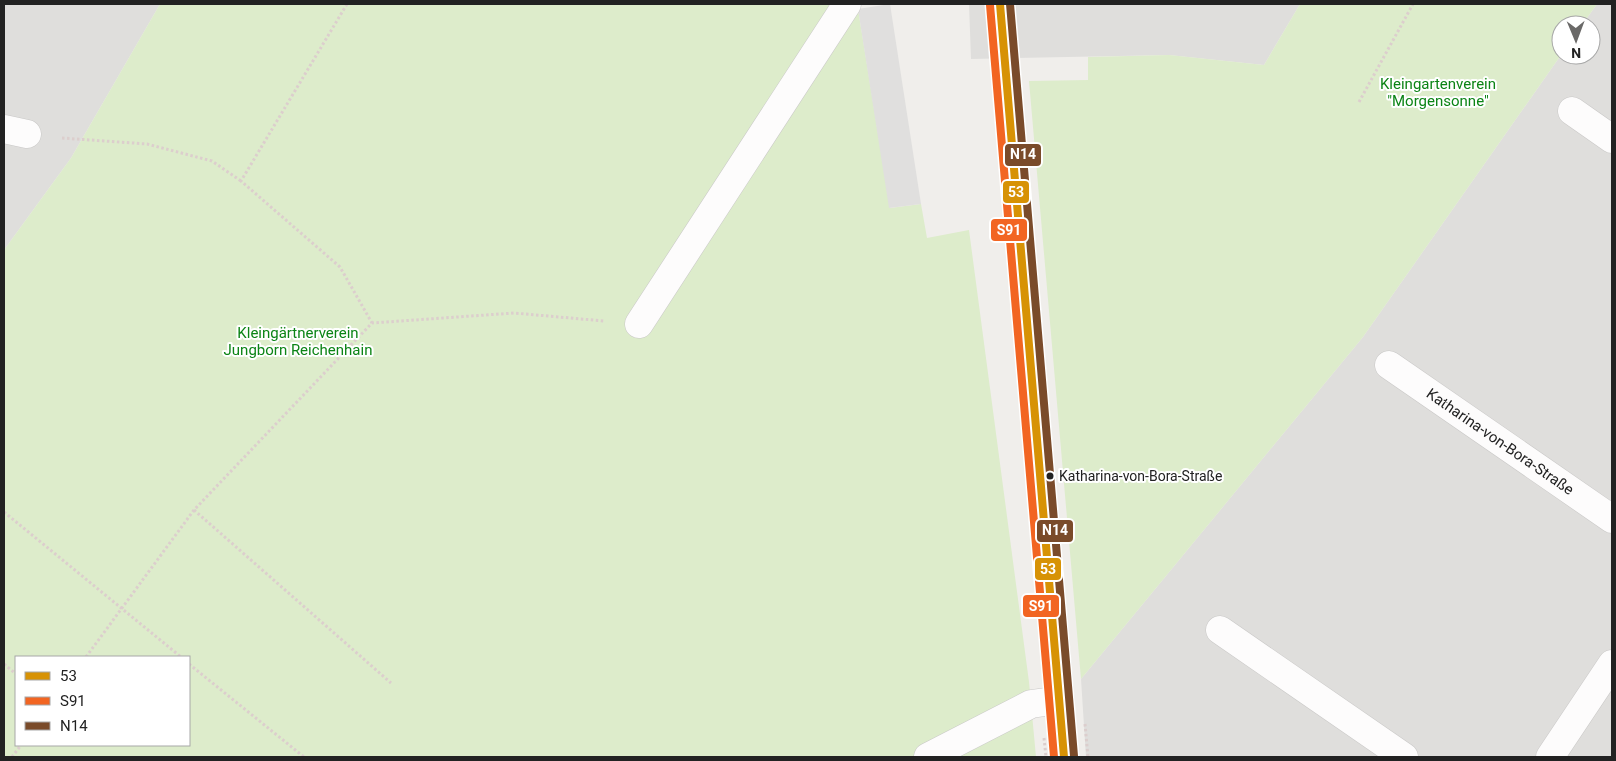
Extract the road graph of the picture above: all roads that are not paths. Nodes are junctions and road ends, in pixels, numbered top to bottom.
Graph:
1 (847, 4) edge
2 (1000, 4) edge
3 (1572, 110) dead end
4 (1612, 139) edge
5 (639, 324) road end
6 (1389, 365) dead end
7 (1612, 519) edge
8 (1220, 630) dead end
9 (1612, 664) edge
10 (928, 757) edge
11 (1404, 757) edge
12 (1550, 757) edge

1 - 5 street
2 - 10 street
3 - 4 street
6 - 7 street, Katharina-von-Bora-Straße
8 - 11 street
9 - 12 street

